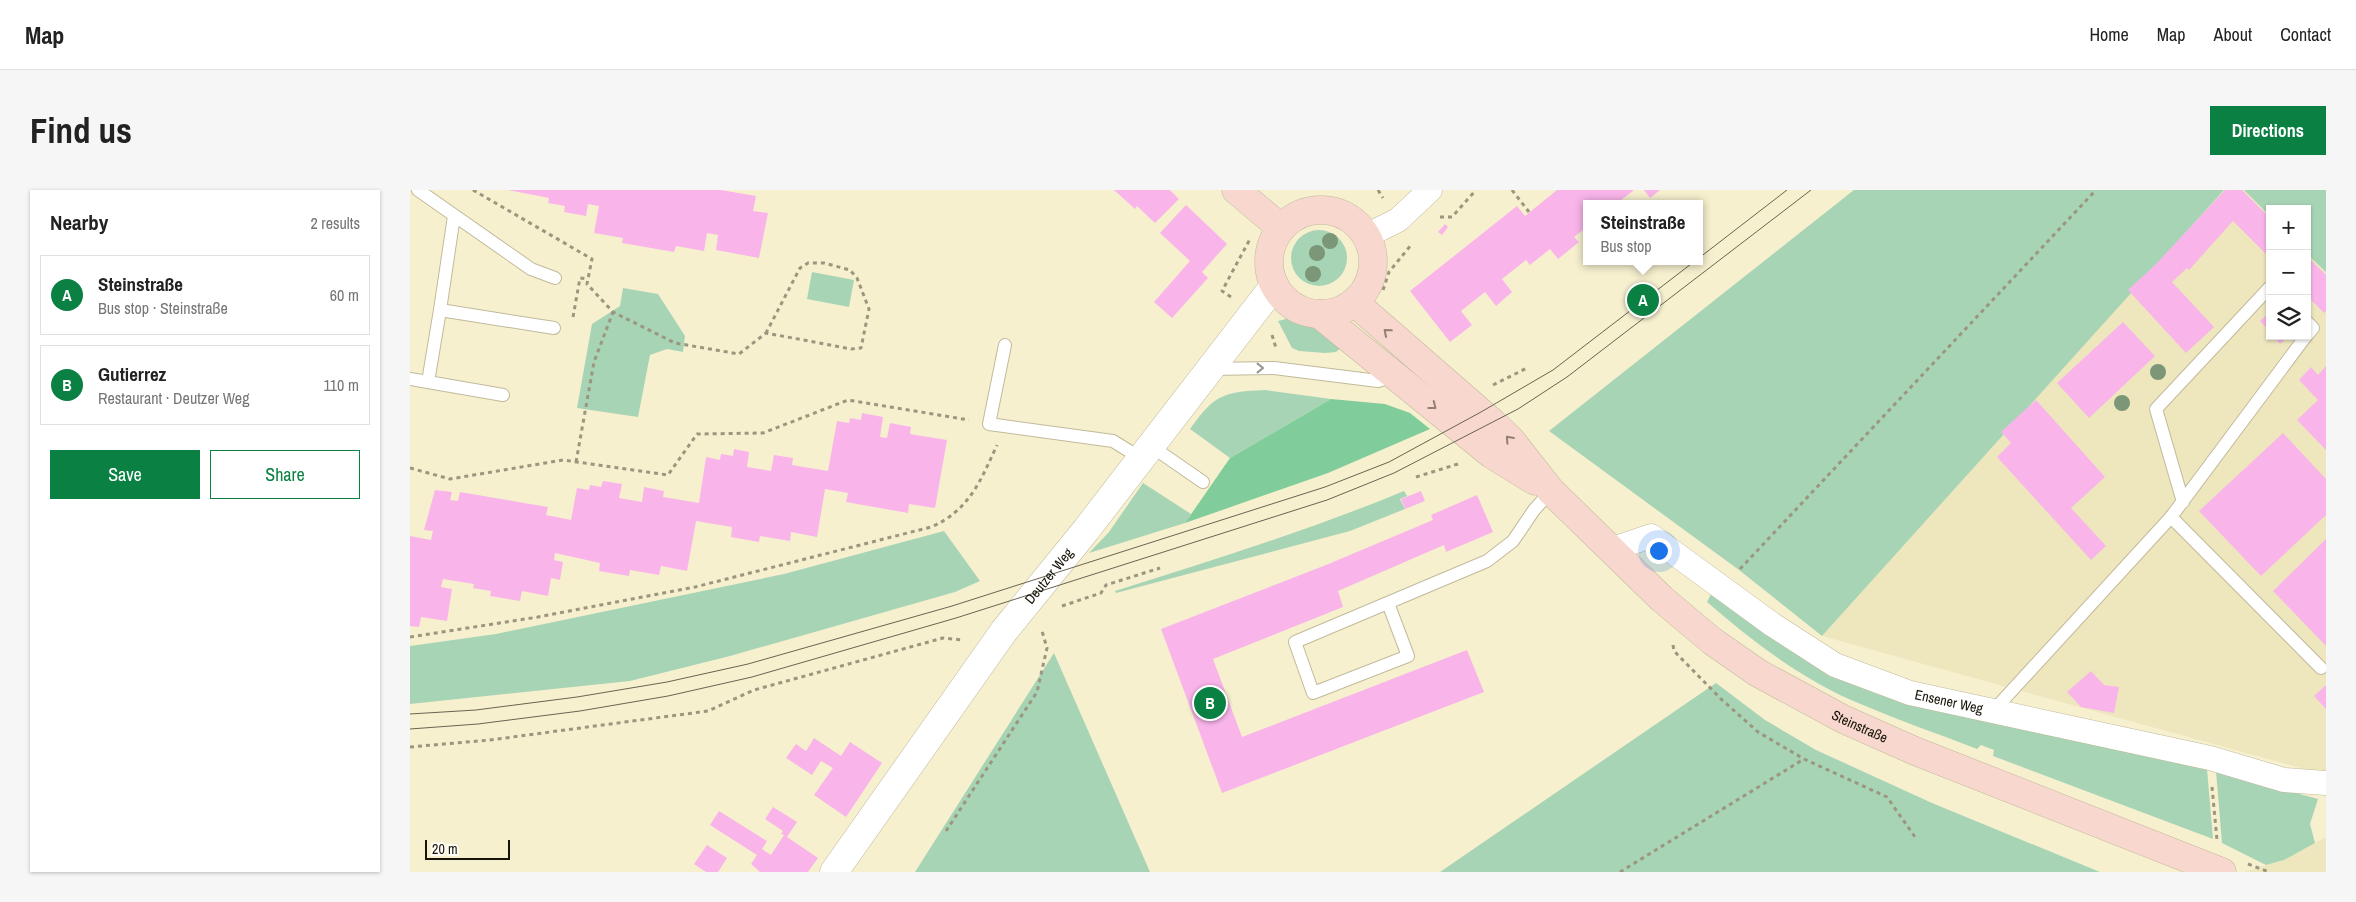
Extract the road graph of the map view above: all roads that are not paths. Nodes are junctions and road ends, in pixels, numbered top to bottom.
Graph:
1 (418, 190) edge
2 (1236, 190) edge
3 (1430, 190) edge
4 (454, 216) junction
5 (1281, 228) junction
6 (1366, 236) junction
7 (555, 278) dead end
8 (1274, 286) junction
9 (2266, 291) edge
10 (1354, 302) junction
11 (440, 310) junction
12 (1319, 314) junction
13 (554, 328) road end
14 (2304, 340) edge
15 (1005, 345) dead end
16 (1211, 369) junction
17 (1395, 376) junction
18 (410, 379) edge
19 (428, 382) junction
20 (503, 396) dead end
21 (1146, 452) junction
22 (1203, 482) dead end
23 (1550, 491) junction
24 (2183, 502) junction
25 (2172, 517) junction
26 (1610, 550) junction
27 (1388, 602) junction
28 (2321, 668) dead end
29 (1994, 710) junction
30 (2326, 783) edge
31 (834, 872) edge
32 (2222, 872) edge

1 - 4 lane
2 - 5 main road
3 - 6 street
4 - 7 lane
4 - 11 lane
5 - 6 main road
5 - 8 main road
6 - 10 main road
8 - 12 main road
8 - 16 street, Deutzer Weg
9 - 24 lane
10 - 12 main road
23 -> 10 main road, Steinstraße
11 - 13 lane
11 - 19 lane
12 - 17 main road, Steinstraße
14 - 24 lane
15 - 21 lane
16 -> 17 lane
16 - 21 street, Deutzer Weg
17 -> 23 main road, Steinstraße
18 - 19 lane
19 - 20 lane
21 - 22 lane
21 - 31 street, Deutzer Weg
23 - 26 main road, Steinstraße
23 - 27 lane
24 - 25 lane
25 - 28 lane
25 - 29 lane
26 - 29 street, Ensener Weg
26 - 32 main road, Steinstraße
27 - 27 lane
29 - 30 street, Ensener Weg

